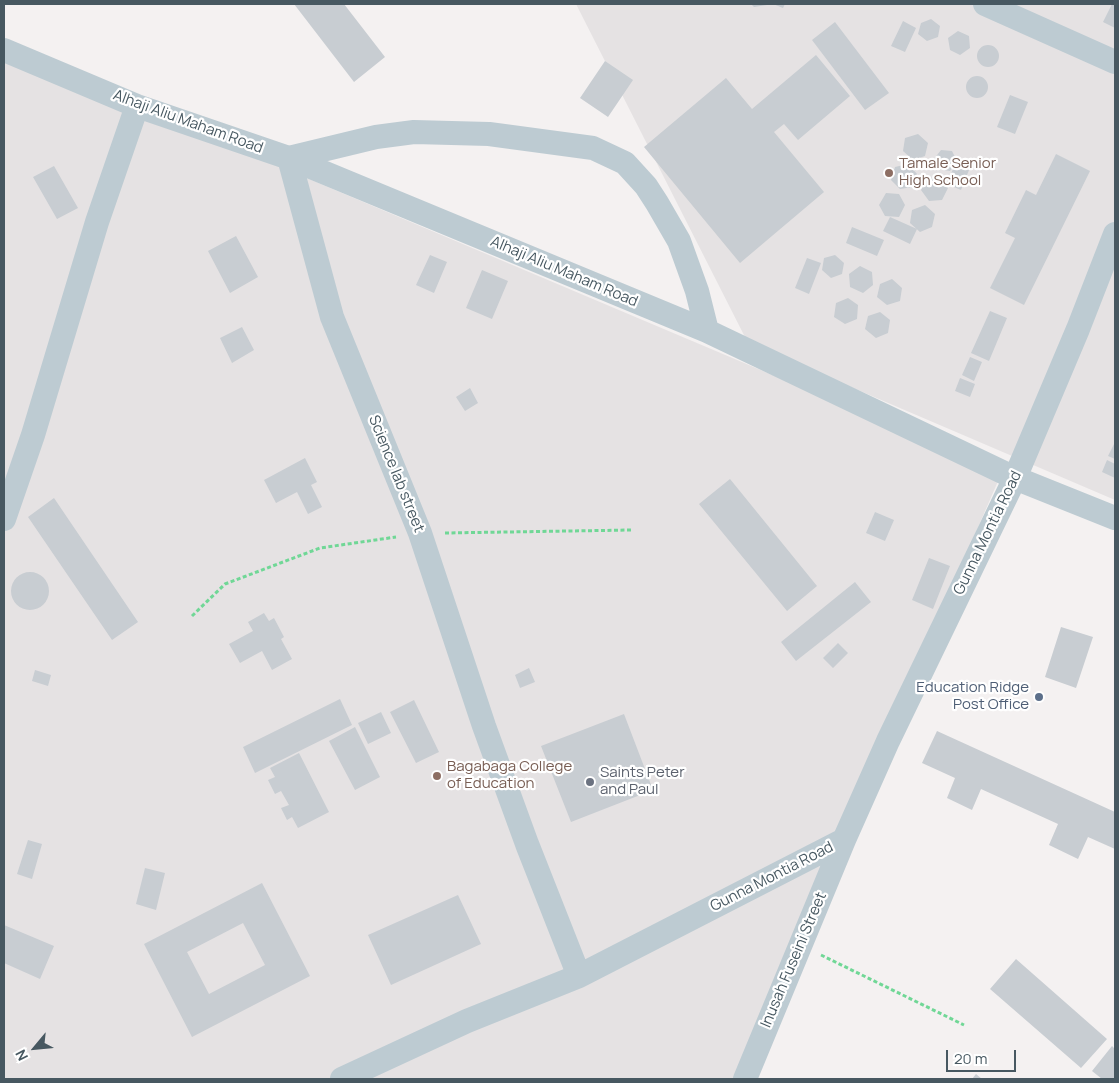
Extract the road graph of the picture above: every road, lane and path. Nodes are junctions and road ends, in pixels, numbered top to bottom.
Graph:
1 (985, 4) edge
2 (4, 50) edge
3 (1115, 62) edge
4 (137, 106) junction
5 (289, 158) junction
6 (1115, 234) edge
7 (707, 331) junction
8 (1015, 478) junction
9 (1115, 518) edge
10 (4, 519) edge
11 (844, 840) junction
12 (800, 944) junction
13 (579, 976) junction
14 (964, 1025) dead end
15 (342, 1079) edge
16 (745, 1079) edge

1 - 3 street
2 - 4 street, Alhaji Aliu Maham Road
4 - 5 street, Alhaji Aliu Maham Road
4 - 10 street
5 - 7 street, Alhaji Aliu Maham Road
5 - 7 street
5 - 13 street, Science lab street
6 - 8 street, Gunna Montia Road
7 - 8 street, Alhaji Aliu Maham Road
8 - 9 street, Alhaji Aliu Maham Road
8 - 11 street, Gunna Montia Road
11 - 12 street, Inusah Fuseini Street
11 - 13 street, Gunna Montia Road
12 - 14 path
12 - 16 street, Inusah Fuseini Street
13 - 15 street, Gunna Montia Road

